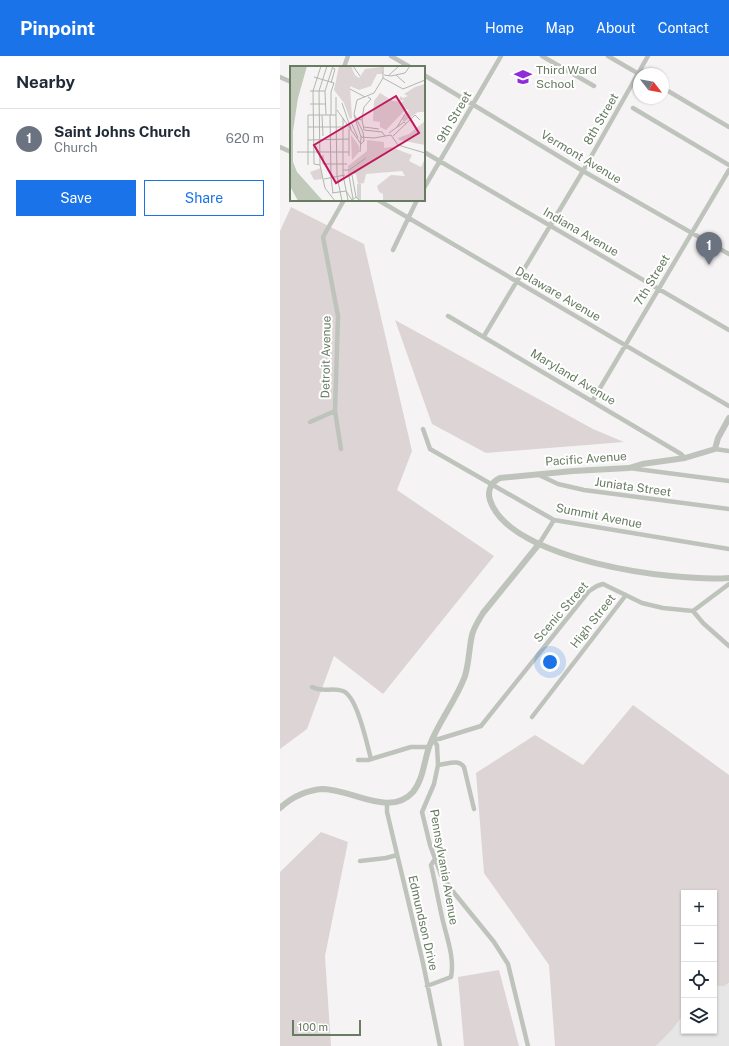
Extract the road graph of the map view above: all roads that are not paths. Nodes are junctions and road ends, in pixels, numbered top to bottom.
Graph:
1 (348, 56) edge
2 (391, 56) edge
3 (501, 56) edge
4 (542, 56) edge
5 (608, 56) edge
6 (648, 56) edge
7 (344, 66) edge
8 (408, 66) edge
9 (642, 68) edge
10 (633, 71) edge
11 (425, 76) edge
12 (280, 77) edge
13 (290, 82) edge
14 (633, 84) edge
15 (594, 86) dead end
16 (669, 92) edge
17 (473, 104) junction
18 (633, 108) dead end
19 (729, 127) edge
20 (280, 148) edge
21 (290, 152) edge
22 (425, 153) edge
23 (440, 161) junction
24 (729, 165) edge
25 (729, 170) edge
26 (583, 171) junction
27 (425, 186) edge
28 (343, 201) edge
29 (380, 201) edge
30 (417, 201) edge
31 (408, 217) junction
32 (549, 225) junction
33 (692, 232) junction
34 (393, 250) dead end
35 (729, 254) edge
36 (516, 282) junction
37 (658, 289) junction
38 (448, 316) dead end
39 (729, 330) edge
40 (484, 336) junction
41 (626, 345) junction
42 (593, 400) junction
43 (729, 406) edge
44 (335, 411) junction
45 (729, 418) edge
46 (310, 422) dead end
47 (423, 429) dead end
48 (341, 449) dead end
49 (716, 450) junction
50 (729, 451) edge
51 (685, 458) junction
52 (629, 468) junction
53 (537, 474) junction
54 (729, 481) edge
55 (492, 484) junction
56 (729, 509) edge
57 (554, 520) junction
58 (539, 544) junction
59 (729, 549) edge
60 (729, 578) edge
61 (729, 584) edge
62 (626, 595) junction
63 (693, 611) junction
64 (729, 646) edge
65 (312, 687) dead end
66 (532, 717) dead end
67 (432, 739) junction
68 (429, 748) junction
69 (371, 759) junction
70 (358, 760) dead end
71 (438, 765) junction
72 (386, 804) junction
73 (280, 808) edge
74 (474, 809) dead end
75 (397, 854) junction
76 (435, 860) junction
77 (360, 861) dead end
78 (427, 986) junction
79 (440, 1046) edge
80 (528, 1046) edge

1 - 7 street
2 - 8 street
3 - 17 street, 9th Street
4 - 15 street
5 - 10 street
6 - 9 street, 8th Street
11 - 17 street, Vermont Avenue
12 - 13 street
14 - 26 street, 8th Street
16 - 19 street
17 - 23 street, 9th Street
17 - 26 street, Vermont Avenue
18 - 24 street
20 - 21 street
22 - 23 street, Indiana Avenue
23 - 27 street, 9th Street
23 - 32 street, Indiana Avenue
25 - 33 street, 7th Street
26 - 32 street, 8th Street
26 - 33 street, Vermont Avenue
28 - 44 street, Detroit Avenue
29 - 31 street, Delaware Avenue
30 - 31 street
31 - 34 street
31 - 36 street, Delaware Avenue
32 - 36 street, 8th Street
32 - 37 street, Indiana Avenue
33 - 35 street, Vermont Avenue
33 - 37 street, 7th Street
36 - 40 street, 8th Street
36 - 41 street, Delaware Avenue
37 - 39 street, Indiana Avenue
37 - 41 street, 7th Street
38 - 40 street, Maryland Avenue
40 - 42 street, Maryland Avenue
41 - 42 street, 7th Street
41 - 43 street, Delaware Avenue
42 - 51 street, Maryland Avenue
44 - 46 street
44 - 48 street, Detroit Avenue
45 - 49 street
47 - 55 street, Summit Avenue
49 - 50 street, Pacific Avenue
49 - 51 street, Pacific Avenue
51 - 52 street, Pacific Avenue
52 - 53 street, Pacific Avenue
52 - 54 street
53 - 55 street, Pacific Avenue
53 - 56 street, Juniata Street
55 - 57 street, Summit Avenue
55 - 58 street
57 - 58 street
57 - 59 street, Summit Avenue
58 - 60 street
58 - 67 street
61 - 63 street
62 - 63 street, Scenic Street
62 - 66 street, High Street
62 - 67 street, Scenic Street
63 - 64 street
65 - 69 street
67 - 68 street
67 - 71 street, Pennsylvania Avenue
68 - 69 street
68 - 72 street
69 - 70 street
71 - 74 street
71 - 76 street, Pennsylvania Avenue
72 - 73 street
72 - 75 street, Edmundson Drive
75 - 77 street
75 - 78 street, Edmundson Drive
76 - 78 street, Pennsylvania Avenue
76 - 80 street
78 - 79 street, Edmundson Drive

